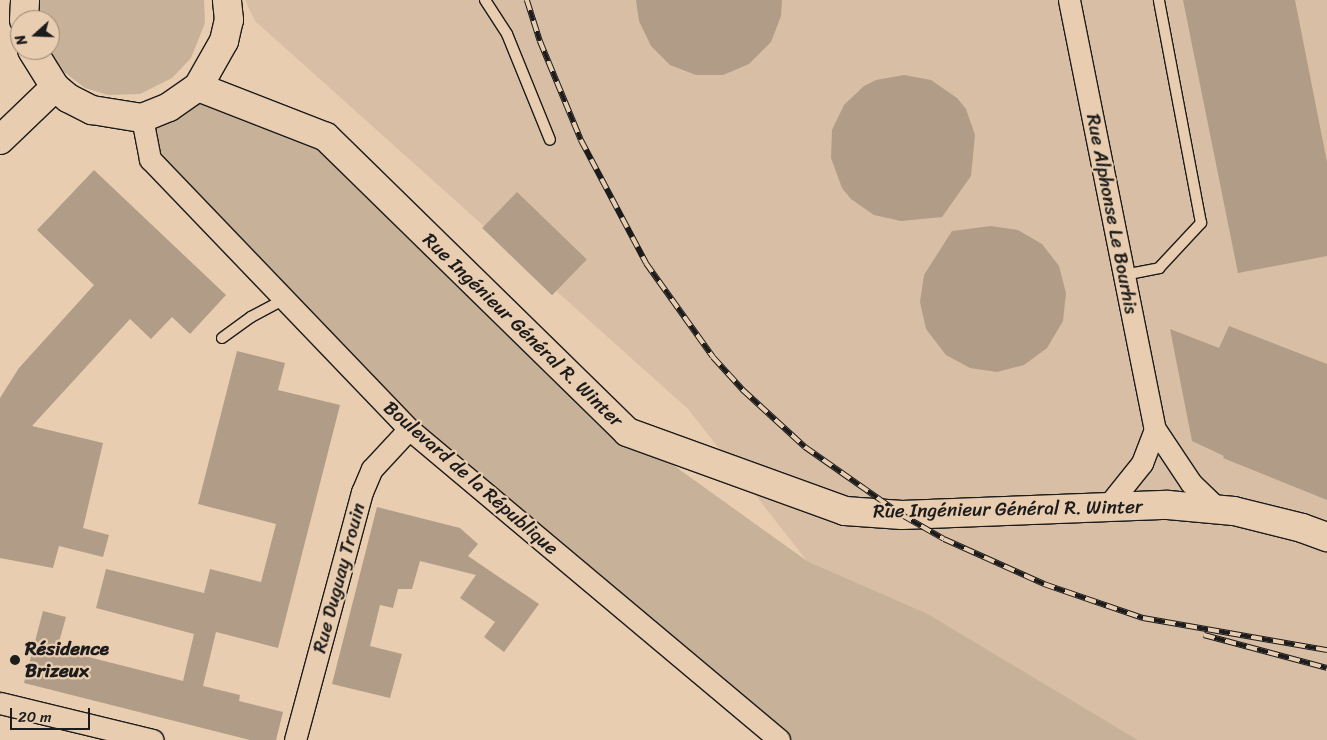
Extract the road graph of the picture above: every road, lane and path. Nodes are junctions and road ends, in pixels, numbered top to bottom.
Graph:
1 (227, 0) edge
2 (485, 0) edge
3 (1069, 0) edge
4 (1159, 0) edge
5 (38, 60) edge
6 (55, 86) junction
7 (198, 87) junction
8 (142, 118) junction
9 (0, 140) edge
10 (550, 140) dead end
11 (1124, 274) junction
12 (285, 299) junction
13 (222, 338) dead end
14 (409, 429) junction
15 (1155, 429) junction
16 (1106, 508) junction
17 (1217, 508) junction
18 (1327, 537) edge
19 (0, 703) edge
20 (153, 740) edge
21 (295, 740) edge
22 (779, 740) edge

1 - 7 street
2 - 10 lane
3 - 11 street, Rue Alphonse Le Bourhis
4 - 11 lane
5 - 6 street
6 - 8 street
6 - 9 street
7 - 8 street
7 - 16 street, Rue Ingénieur Général R. Winter
8 - 12 street, Boulevard de la République
11 - 15 street, Rue Alphonse Le Bourhis
12 - 13 lane
12 - 14 street, Boulevard de la République
14 - 21 street, Rue Duguay Trouin
14 - 22 street, Boulevard de la République
15 - 16 street
15 - 17 street, Rue Alphonse Le Bourhis
16 - 17 street, Rue Ingénieur Général R. Winter
17 - 18 street, Rue Ingénieur Général R. Winter
19 - 20 street

